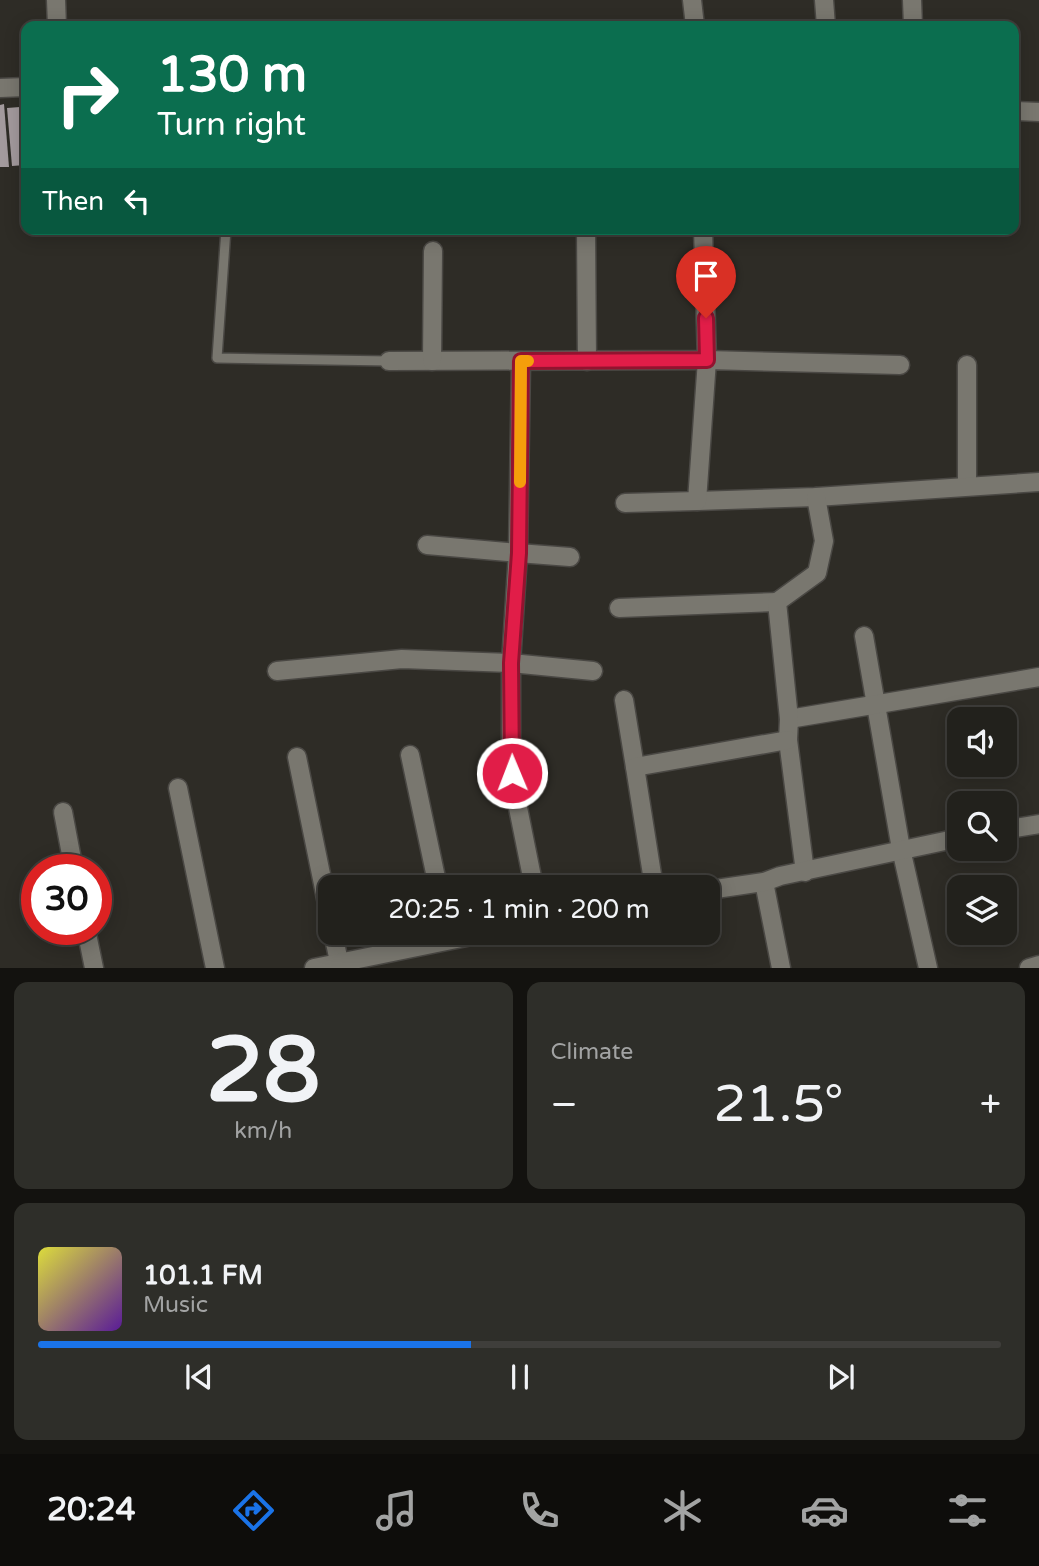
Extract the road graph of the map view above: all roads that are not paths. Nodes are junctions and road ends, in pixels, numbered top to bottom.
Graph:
1 (56, 0) edge
2 (692, 0) edge
3 (824, 0) edge
4 (912, 0) edge
5 (57, 21) edge
6 (694, 21) edge
7 (826, 21) edge
8 (913, 21) edge
9 (21, 87) edge
10 (0, 88) edge
11 (1019, 111) edge
12 (1039, 112) edge
13 (226, 235) edge
14 (586, 235) edge
15 (703, 235) edge
16 (433, 251) dead end
17 (389, 360) joint
18 (707, 360) junction
19 (432, 361) junction
20 (521, 361) junction
21 (587, 361) junction
22 (900, 365) dead end
23 (967, 365) dead end
24 (1039, 482) edge
25 (967, 486) junction
26 (816, 498) junction
27 (697, 500) junction
28 (625, 503) dead end
29 (427, 545) dead end
30 (519, 553) junction
31 (570, 557) dead end
32 (777, 603) junction
33 (619, 608) dead end
34 (864, 636) dead end
35 (511, 663) junction
36 (277, 670) dead end
37 (593, 671) dead end
38 (1039, 677) edge
39 (624, 700) dead end
40 (878, 706) junction
41 (789, 719) junction
42 (788, 740) junction
43 (410, 755) dead end
44 (297, 757) dead end
45 (635, 767) junction
46 (178, 788) dead end
47 (62, 812) dead end
48 (1039, 824) edge
49 (1017, 828) edge
50 (947, 840) edge
51 (901, 849) junction
52 (71, 854) edge
53 (806, 872) junction
54 (321, 875) edge
55 (435, 875) edge
56 (532, 875) edge
57 (652, 875) edge
58 (764, 882) junction
59 (720, 888) edge
60 (89, 945) edge
61 (335, 945) edge
62 (413, 945) edge
63 (339, 962) junction
64 (1039, 965) edge
65 (94, 968) edge
66 (215, 968) edge
67 (314, 968) edge
68 (781, 968) edge
69 (928, 968) edge
70 (1029, 968) edge

1 - 5 street
2 - 6 street
3 - 7 street
4 - 8 street
9 - 10 street
11 - 12 street
13 - 17 lane
14 - 21 street
15 - 18 street
16 - 19 street
17 - 19 street
18 - 21 street
18 - 22 street
18 - 27 street
19 - 20 street
20 - 21 street
20 - 30 street
23 - 25 street
24 - 25 street
25 - 26 street
26 - 27 street
26 - 32 street
27 - 28 street
29 - 30 street
30 - 31 street
30 - 35 street
32 - 33 street
32 - 41 street
34 - 40 street
35 - 36 street
35 - 37 street
35 - 56 street
38 - 40 street
39 - 45 street
40 - 41 street
40 - 51 street
41 - 42 street
42 - 45 street
42 - 53 street
43 - 55 street
44 - 54 street
45 - 57 street
46 - 66 street
47 - 52 street
48 - 49 street
50 - 51 street
51 - 53 street
51 - 69 street
53 - 58 street
58 - 59 street
58 - 68 street
60 - 65 street
61 - 63 street
62 - 63 street
63 - 67 street
64 - 70 street

